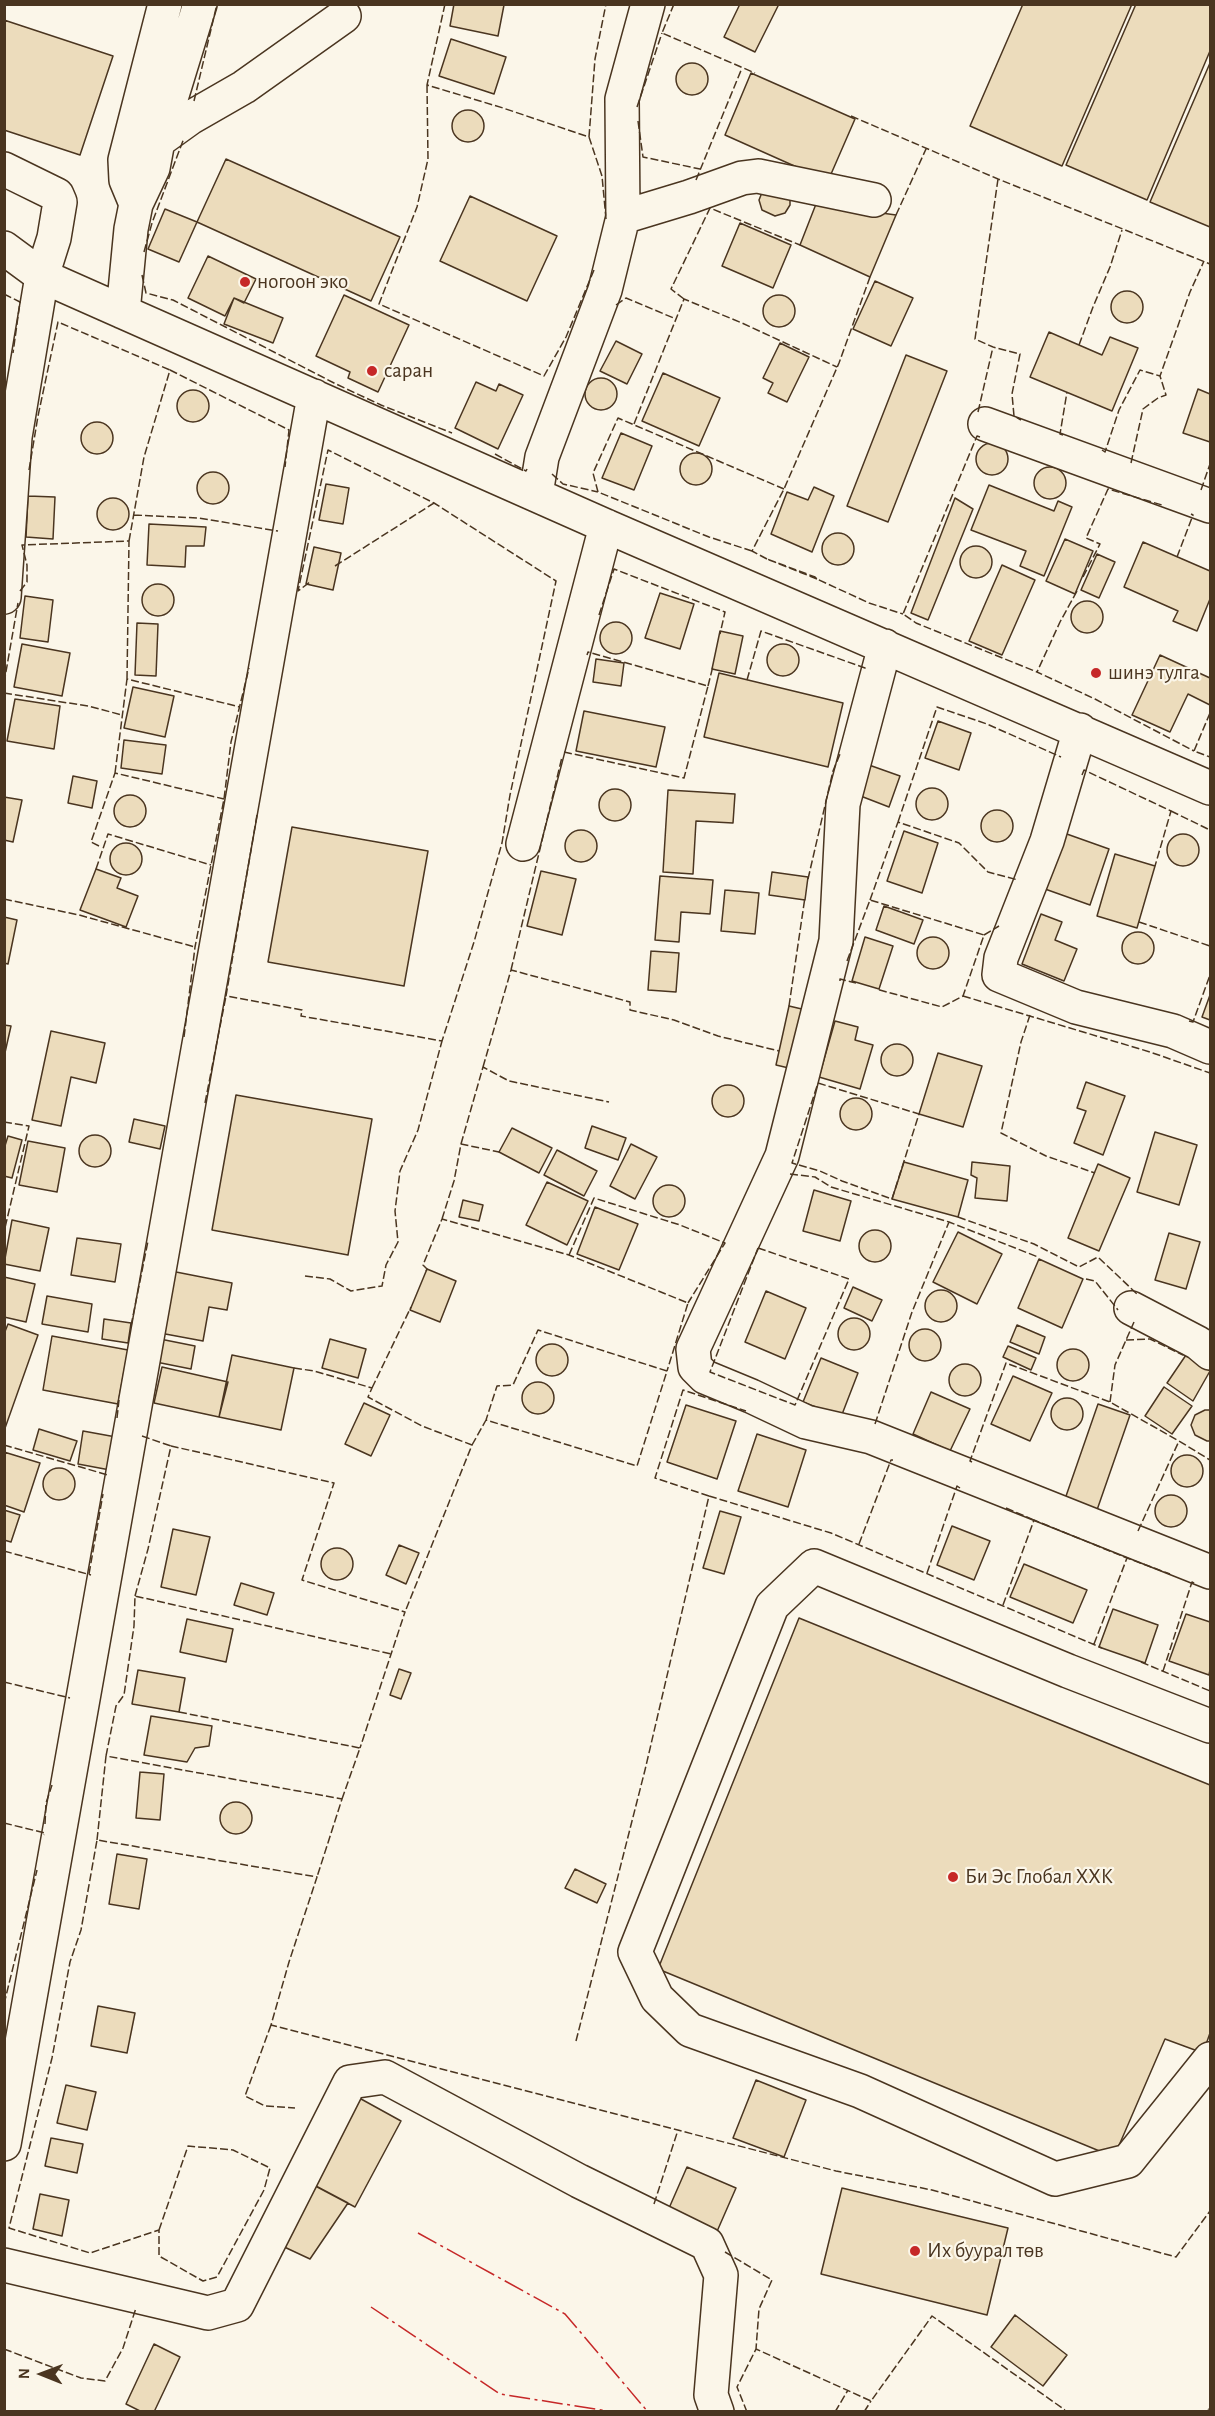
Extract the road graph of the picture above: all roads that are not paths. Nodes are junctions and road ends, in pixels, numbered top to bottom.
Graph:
1 (165, 4) edge
2 (200, 4) edge
3 (648, 4) edge
4 (344, 16) dead end
5 (158, 141) junction
6 (4, 169) edge
7 (874, 201) dead end
8 (136, 204) junction
9 (623, 216) junction
10 (4, 248) edge
11 (42, 276) junction
12 (123, 312) junction
13 (314, 396) junction
14 (984, 424) dead end
15 (536, 494) junction
16 (1210, 506) edge
17 (606, 526) junction
18 (4, 597) edge
19 (885, 646) junction
20 (1080, 730) junction
21 (1210, 788) edge
22 (523, 844) dead end
23 (1210, 1047) edge
24 (1131, 1308) dead end
25 (1210, 1353) edge
26 (1210, 1572) edge
27 (1210, 1726) edge
28 (1210, 2059) edge
29 (4, 2144) edge
30 (4, 2265) edge
31 (717, 2412) edge

1 - 8 street
2 - 5 street
3 - 9 street
4 - 5 street
5 - 8 street
6 - 11 street
7 - 9 street
8 - 12 street
9 - 15 street
10 - 11 street
11 - 12 street
11 - 18 street
12 - 13 street
13 - 15 street
13 - 29 street
14 - 16 street
15 - 17 street
17 - 19 street
17 - 22 street
19 - 20 street
19 - 26 street
20 - 21 street
20 - 23 street
24 - 25 street
27 - 28 street
30 - 31 street

